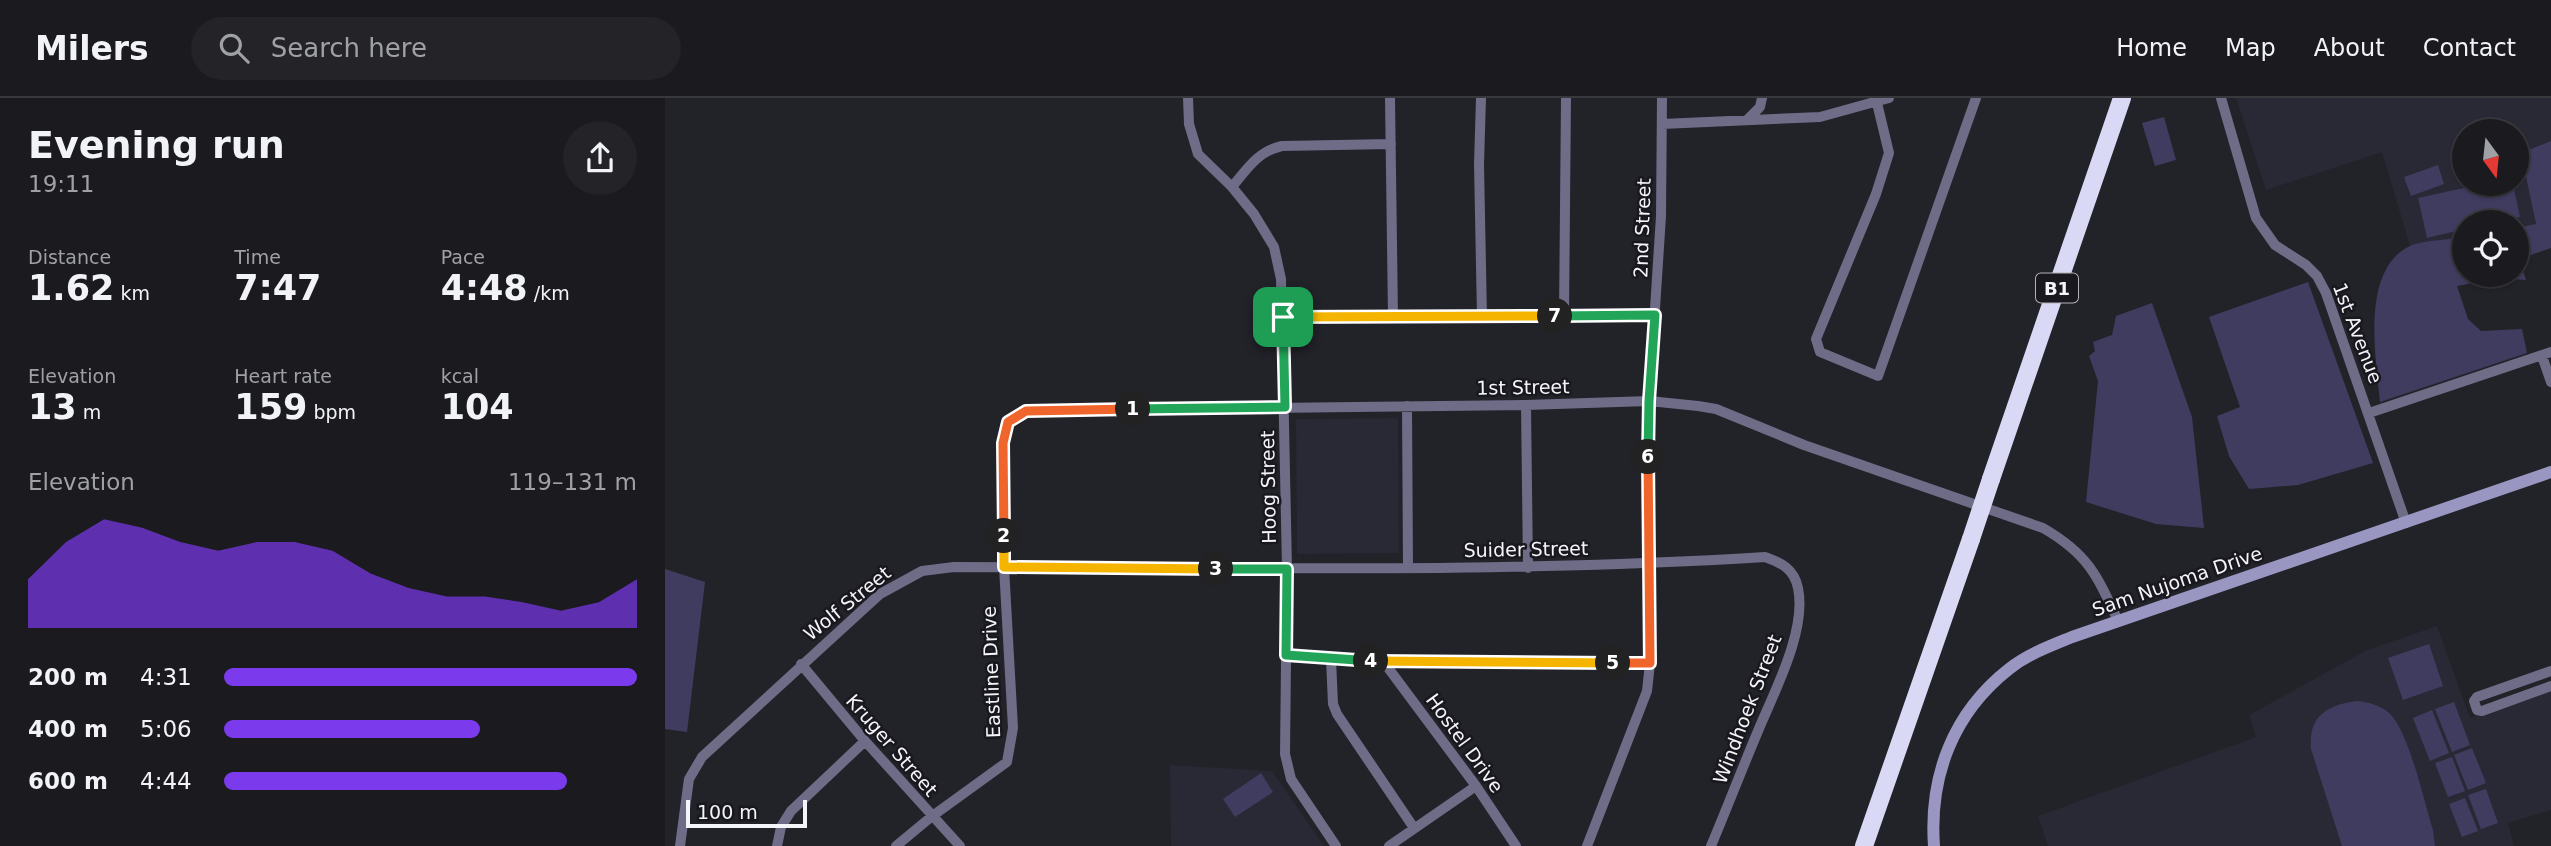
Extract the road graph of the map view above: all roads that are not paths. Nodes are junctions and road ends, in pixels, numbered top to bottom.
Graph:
1 (1188, 98) edge
2 (1390, 98) edge
3 (1481, 98) edge
4 (1566, 98) edge
5 (1661, 98) edge
6 (1762, 98) edge
7 (1889, 98) edge
8 (1976, 98) edge
9 (2122, 98) edge
10 (2221, 98) edge
11 (1877, 103) junction
12 (1745, 121) junction
13 (1662, 124) junction
14 (1391, 144) junction
15 (1232, 187) junction
16 (1655, 315) junction
17 (1564, 316) junction
18 (1283, 317) junction
19 (1393, 317) junction
20 (1482, 317) junction
21 (2547, 354) edge
22 (2551, 382) edge
23 (1649, 401) junction
24 (1526, 405) junction
25 (1407, 406) junction
26 (1285, 407) junction
27 (2369, 413) junction
28 (2551, 472) edge
29 (2406, 523) junction
30 (1765, 557) joint
31 (1648, 565) junction
32 (1004, 567) junction
33 (1408, 568) junction
34 (1528, 568) junction
35 (1287, 569) junction
36 (2118, 621) junction
37 (1286, 655) junction
38 (1331, 659) junction
39 (1383, 661) junction
40 (1650, 663) junction
41 (801, 664) junction
42 (2551, 671) edge
43 (2551, 686) edge
44 (865, 741) junction
45 (1476, 786) junction
46 (932, 817) junction
47 (1414, 828) junction
48 (680, 846) edge
49 (778, 846) edge
50 (896, 846) edge
51 (960, 846) edge
52 (1336, 846) edge
53 (1389, 846) edge
54 (1516, 846) edge
55 (1587, 846) edge
56 (1711, 846) edge
57 (1864, 846) edge
58 (1934, 846) edge

1 - 15 street, Hoog Street
2 - 14 street
3 - 20 street
4 - 17 street
5 - 13 street, 2nd Street
6 - 12 street
7 - 11 street
8 - 11 street
9 - 57 highway, B1, bridge
10 - 27 street, 1st Avenue
11 - 12 street
12 - 13 street
13 - 16 street, 2nd Street
14 - 15 street
14 - 19 street
15 - 18 street, Hoog Street
16 - 17 street
16 - 23 street, 2nd Street
17 - 20 street
18 - 19 street
18 - 26 street, Hoog Street
19 - 20 street
21 - 22 street
21 - 27 street
23 - 24 street, 1st Street
23 - 31 street, 2nd Street
23 - 36 street, 1st Street
24 - 25 street, 1st Street
24 - 34 street
25 - 26 street, 1st Street
25 - 33 street
26 - 32 street, 1st Street
26 - 35 street, Hoog Street
27 - 29 street, 1st Avenue
28 - 29 main road, Sam Nujoma Drive
29 - 36 main road, Sam Nujoma Drive
30 - 31 street, Suider Street
30 - 56 street, Windhoek Street
31 - 34 street, Suider Street
31 - 40 street, 2nd Street
32 - 35 street, Wolf Street
32 - 41 street, Wolf Street
32 - 46 street, Eastline Drive
33 - 34 street, Suider Street
33 - 35 street, Suider Street
35 - 37 street, Hoog Street
36 - 58 main road, Sam Nujoma Drive
37 - 38 street
37 - 52 street, Hoog Street
38 - 39 street
38 - 47 street
39 - 40 street
39 - 45 street, Hostel Drive
40 - 55 street, 2nd Street
41 - 44 street, Kruger Street
41 - 48 street, Wolf Street
42 - 43 street
44 - 46 street, Kruger Street
44 - 49 street
45 - 47 street
45 - 54 street, Hostel Drive
46 - 50 street, Eastline Drive
46 - 51 street, Kruger Street
47 - 53 street

